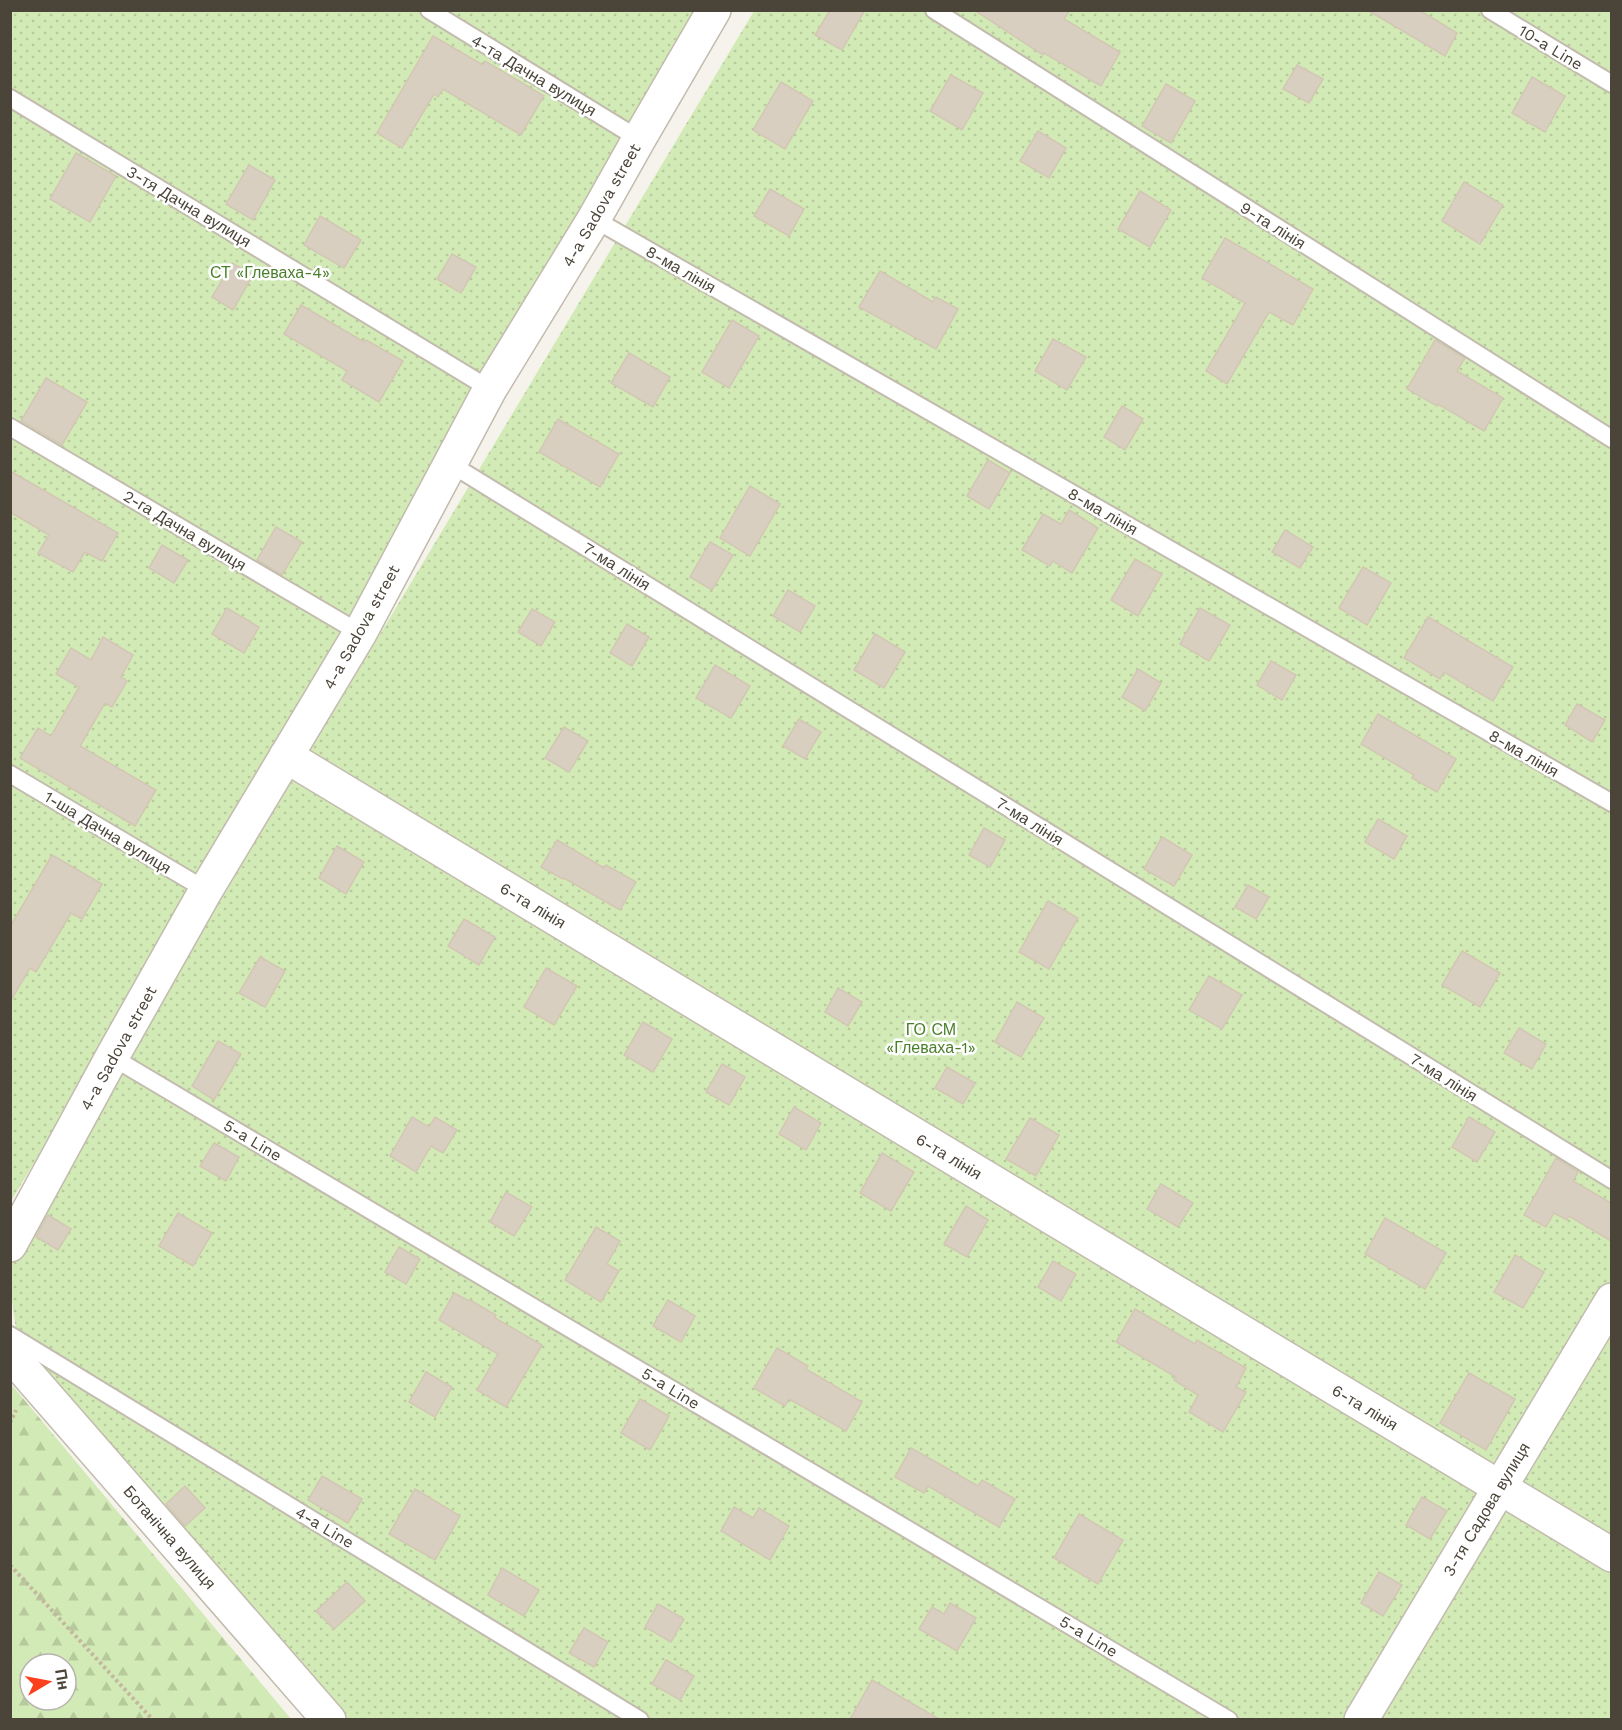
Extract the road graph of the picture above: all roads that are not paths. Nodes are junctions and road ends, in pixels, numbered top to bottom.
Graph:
1 (429, 10) edge
2 (714, 10) edge
3 (934, 10) edge
4 (1490, 10) edge
5 (1611, 84) edge
6 (10, 98) edge
7 (639, 139) junction
8 (594, 219) junction
9 (490, 389) junction
10 (10, 427) edge
11 (1611, 439) edge
12 (449, 463) junction
13 (360, 633) junction
14 (286, 756) junction
15 (10, 774) edge
16 (1611, 803) edge
17 (206, 890) junction
18 (112, 1057) junction
19 (1611, 1180) edge
20 (10, 1245) edge
21 (1611, 1300) edge
22 (10, 1335) edge
23 (10, 1354) edge
24 (1498, 1488) junction
25 (1611, 1555) edge
26 (329, 1719) edge
27 (640, 1719) edge
28 (1229, 1719) edge
29 (1361, 1719) edge

1 - 7 lane, 4-та Дачна вулиця
2 - 7 street, 4-a Sadova street
3 - 11 lane, 9-та лінія
4 - 5 lane, 10-a Line
6 - 9 lane, 3-тя Дачна вулиця
7 - 8 street, 4-a Sadova street
8 - 9 street, 4-a Sadova street
8 - 16 lane, 8-ма лінія
9 - 12 street, 4-a Sadova street
10 - 13 lane, 2-га Дачна вулиця
12 - 13 street, 4-a Sadova street
12 - 19 lane, 7-ма лінія
13 - 14 street, 4-a Sadova street
14 - 17 street, 4-a Sadova street
14 - 24 street, 6-та лінія
15 - 17 lane, 1-ша Дачна вулиця
17 - 18 street, 4-a Sadova street
18 - 20 street, 4-a Sadova street
18 - 28 lane, 5-a Line
21 - 24 street, 3-тя Садова вулиця
22 - 27 lane, 4-a Line
23 - 26 street, Ботанічна вулиця
24 - 25 street, 6-та лінія
24 - 29 street, 3-тя Садова вулиця

